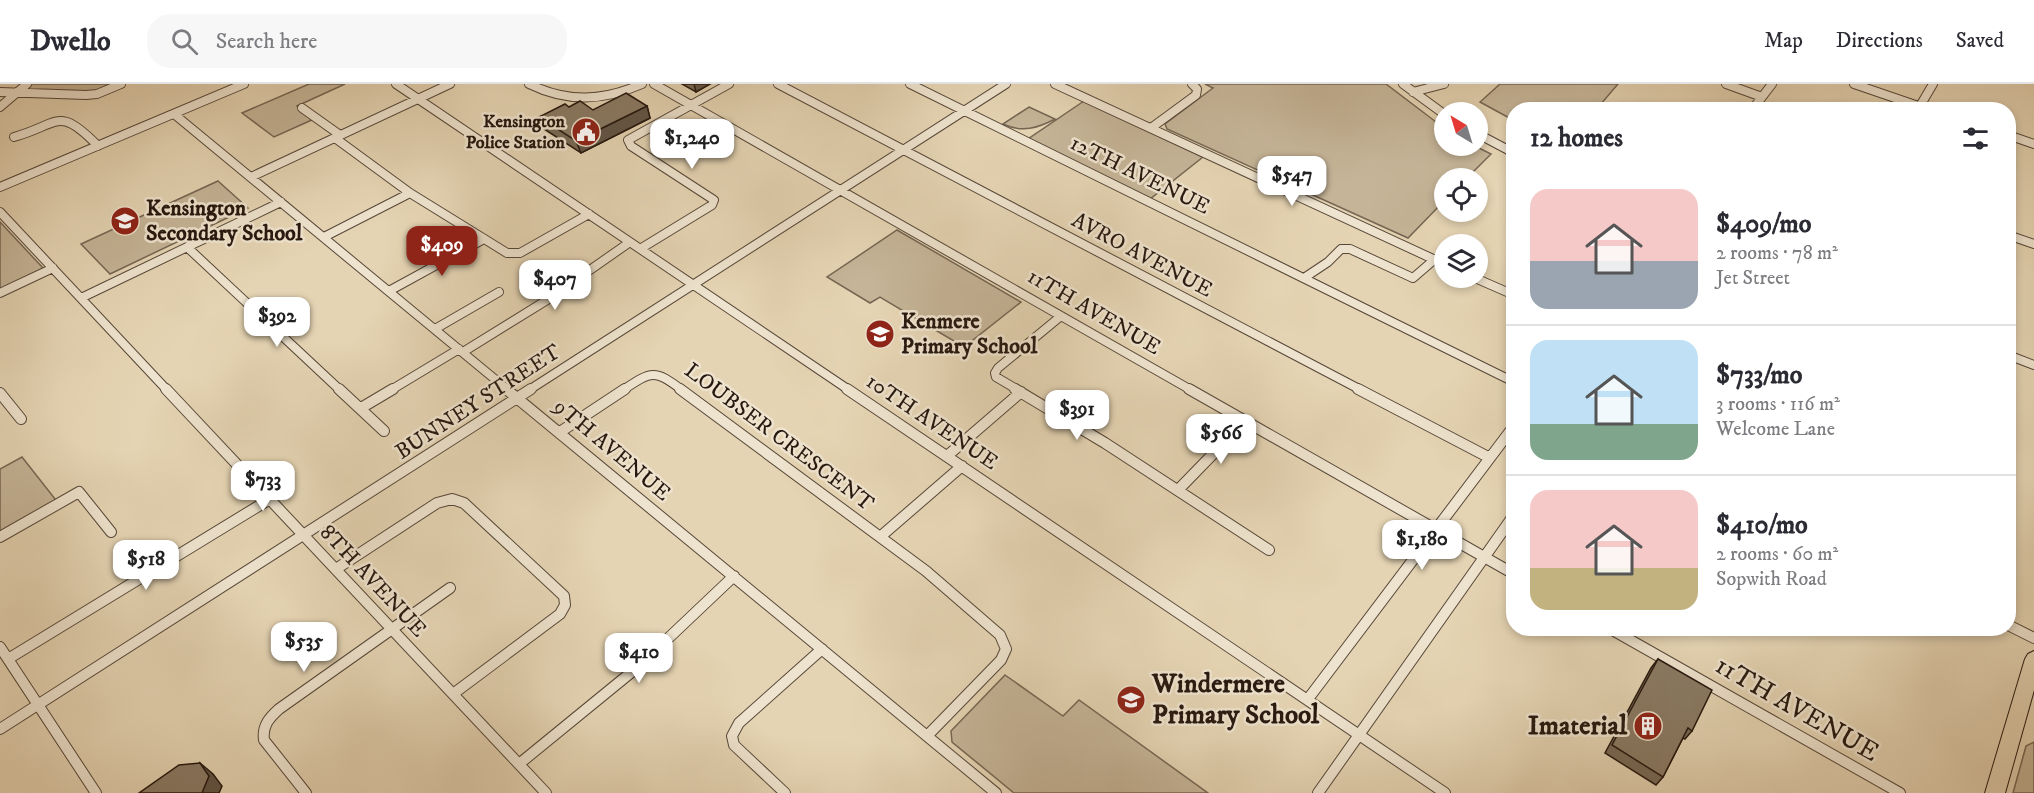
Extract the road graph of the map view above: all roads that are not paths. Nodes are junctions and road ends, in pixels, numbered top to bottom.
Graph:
1 (27, 84) edge
2 (121, 84) edge
3 (244, 84) edge
4 (396, 84) edge
5 (450, 84) edge
6 (528, 84) edge
7 (642, 84) edge
8 (654, 84) edge
9 (729, 84) edge
10 (778, 84) edge
11 (910, 84) edge
12 (1006, 84) edge
13 (1055, 84) edge
14 (1192, 84) edge
15 (1403, 84) edge
16 (1444, 84) edge
17 (1726, 84) edge
18 (1772, 84) edge
19 (1854, 84) edge
20 (1933, 84) edge
21 (0, 92) edge
22 (18, 92) junction
23 (1413, 92) junction
24 (1762, 96) junction
25 (418, 99) junction
26 (1758, 102) edge
27 (1908, 102) edge
28 (1922, 102) edge
29 (690, 105) junction
30 (0, 107) edge
31 (1434, 107) edge
32 (302, 108) dead end
33 (964, 111) junction
34 (174, 114) junction
35 (1151, 128) junction
36 (14, 136) dead end
37 (338, 136) junction
38 (2016, 138) edge
39 (1488, 139) edge
40 (2034, 144) edge
41 (98, 146) junction
42 (1506, 149) edge
43 (903, 150) junction
44 (251, 177) junction
45 (0, 187) edge
46 (841, 190) junction
47 (410, 193) junction
48 (281, 202) junction
49 (0, 212) edge
50 (589, 214) junction
51 (324, 237) junction
52 (2016, 238) edge
53 (482, 240) junction
54 (630, 242) junction
55 (2034, 244) edge
56 (187, 247) junction
57 (640, 249) junction
58 (1434, 259) edge
59 (1434, 260) edge
60 (53, 268) junction
61 (1304, 278) junction
62 (1488, 284) edge
63 (694, 285) junction
64 (389, 291) junction
65 (499, 292) dead end
66 (1506, 292) edge
67 (0, 293) edge
68 (81, 298) junction
69 (1061, 316) junction
70 (435, 329) junction
71 (461, 350) junction
72 (2016, 358) edge
73 (2034, 365) edge
74 (1506, 378) edge
75 (1021, 392) junction
76 (0, 393) edge
77 (518, 398) junction
78 (361, 408) junction
79 (21, 419) dead end
80 (1245, 421) junction
81 (384, 431) dead end
82 (560, 432) junction
83 (1506, 437) edge
84 (947, 456) junction
85 (1490, 458) junction
86 (962, 465) junction
87 (1178, 490) junction
88 (270, 499) junction
89 (1506, 526) edge
90 (1436, 530) junction
91 (111, 531) dead end
92 (304, 535) junction
93 (0, 537) edge
94 (880, 537) junction
95 (1269, 550) dead end
96 (1483, 557) junction
97 (336, 569) junction
98 (1506, 570) edge
99 (734, 576) junction
100 (450, 588) dead end
101 (391, 629) junction
102 (2016, 630) edge
103 (1623, 636) edge
104 (2034, 638) edge
105 (0, 647) edge
106 (822, 649) junction
107 (8, 659) junction
108 (2034, 659) edge
109 (453, 694) junction
110 (1308, 699) junction
111 (37, 705) junction
112 (0, 729) edge
113 (1359, 735) junction
114 (927, 736) junction
115 (519, 764) junction
116 (96, 793) edge
117 (306, 793) edge
118 (546, 793) edge
119 (785, 793) edge
120 (996, 793) edge
121 (1318, 793) edge
122 (1446, 793) edge
123 (1900, 793) edge
124 (1995, 793) edge

1 - 22 street
2 - 22 street
3 - 34 street
4 - 25 street, 10TH AVENUE
5 - 25 street
6 - 7 street
8 - 29 street, 11TH AVENUE
9 - 29 street
10 - 43 street, AVRO AVENUE
11 - 33 street, 12TH AVENUE
12 - 33 street, BUNNEY STREET
13 - 35 street
14 - 35 street
15 - 23 street
16 - 23 street
17 - 24 street
18 - 24 street
19 - 27 street
20 - 28 street
21 - 22 street
22 - 30 street
23 - 31 street
24 - 26 street
25 - 37 street
25 - 50 street, 10TH AVENUE
29 - 46 street, 11TH AVENUE
29 - 57 street
32 - 37 street
33 - 43 street, BUNNEY STREET
33 - 61 street, 12TH AVENUE
34 - 41 street
34 - 44 street, 9TH AVENUE
35 - 58 street
36 - 41 street
37 - 44 street
37 - 47 street
38 - 40 street
39 - 42 street
41 - 45 street
43 - 46 street, BUNNEY STREET
43 - 85 street, AVRO AVENUE
44 - 48 street, 9TH AVENUE
46 - 63 street, BUNNEY STREET
46 - 69 street, 11TH AVENUE
47 - 51 street
47 - 53 street
48 - 51 street, 9TH AVENUE
48 - 56 street
49 - 60 street, 8TH AVENUE
50 - 53 street
50 - 54 street, 10TH AVENUE
51 - 64 street, 9TH AVENUE
52 - 55 street
53 - 64 street
54 - 57 street, 10TH AVENUE
54 - 71 street
56 - 68 street
56 - 78 street
57 - 63 street, 10TH AVENUE
59 - 61 street
60 - 67 street
60 - 68 street, 8TH AVENUE
61 - 74 street, 12TH AVENUE
62 - 66 street
63 - 77 street, BUNNEY STREET
63 - 84 street, 10TH AVENUE
64 - 70 street, 9TH AVENUE
65 - 70 street
68 - 88 street, 8TH AVENUE
69 - 75 street
69 - 80 street, 11TH AVENUE
70 - 71 street, 9TH AVENUE
71 - 77 street, 9TH AVENUE
71 - 78 street
72 - 73 street
75 - 84 street
75 - 87 street
76 - 79 street
77 - 82 street, 9TH AVENUE
77 - 92 street, BUNNEY STREET
78 - 81 street
80 - 87 street
80 - 90 street, 11TH AVENUE
82 - 94 street, LOUBSER CRESCENT
82 - 99 street, 9TH AVENUE
83 - 85 street
84 - 86 street, 10TH AVENUE
85 - 90 street
86 - 94 street, LOUBSER CRESCENT
86 - 110 street, 10TH AVENUE
87 - 95 street
88 - 92 street, 8TH AVENUE
88 - 107 street
89 - 96 street
90 - 96 street, 11TH AVENUE
90 - 110 street
91 - 93 street
92 - 97 street, 8TH AVENUE
92 - 111 street, BUNNEY STREET
94 - 114 street, LOUBSER CRESCENT
96 - 98 street, 11TH AVENUE
96 - 113 street
97 - 101 street, 8TH AVENUE
97 - 109 street
99 - 106 street, 9TH AVENUE
99 - 115 street
100 - 101 street
101 - 109 street, 8TH AVENUE
101 - 117 street
102 - 104 street
103 - 123 street, 11TH AVENUE
105 - 107 street
106 - 114 street, 9TH AVENUE
106 - 119 street
107 - 111 street
108 - 124 main road
109 - 115 street, 8TH AVENUE
110 - 113 street, 10TH AVENUE
111 - 112 street, BUNNEY STREET
111 - 116 street
113 - 121 street
113 - 122 street, 10TH AVENUE
114 - 120 street, 9TH AVENUE
115 - 118 street, 8TH AVENUE

